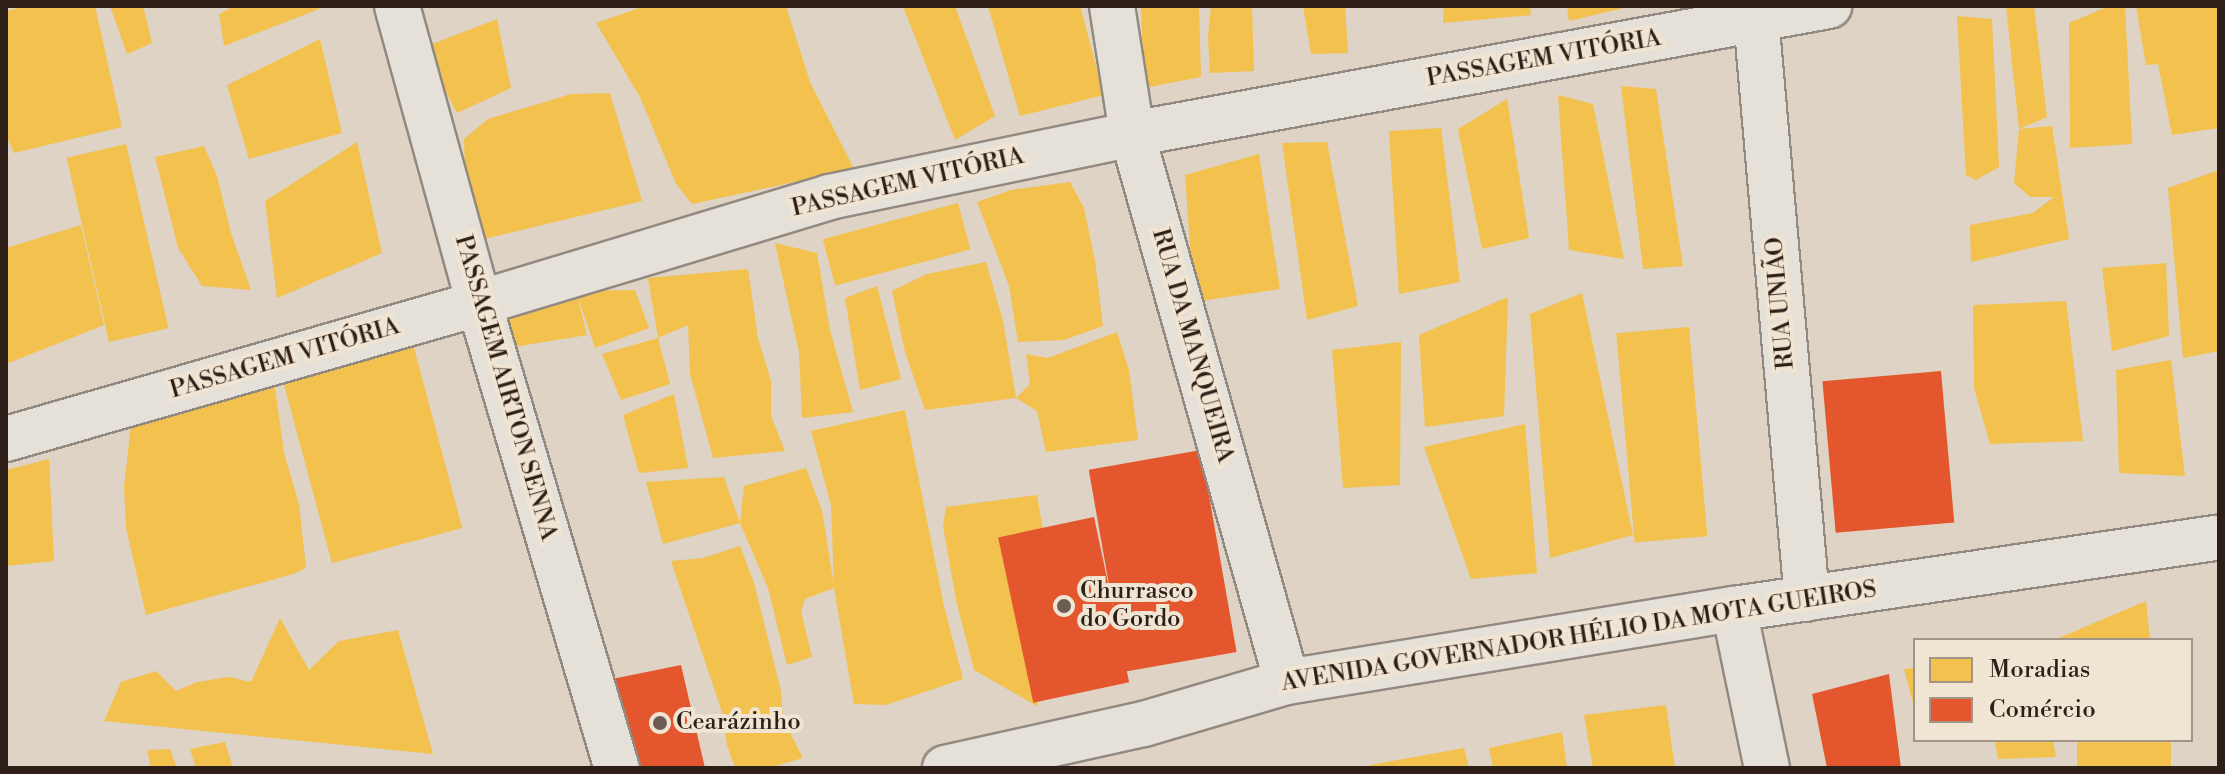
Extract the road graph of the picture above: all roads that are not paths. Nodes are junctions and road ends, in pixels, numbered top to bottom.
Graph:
1 (397, 6) edge
2 (1112, 6) edge
3 (1829, 6) edge
4 (1756, 13) edge
5 (1132, 134) junction
6 (479, 303) junction
7 (6, 439) edge
8 (2219, 537) edge
9 (1807, 599) junction
10 (1734, 609) junction
11 (1287, 682) junction
12 (617, 768) edge
13 (945, 768) edge
14 (1767, 768) edge

1 - 6 street, PASSAGEM AIRTON SENNA
2 - 5 street, RUA DA MANQUEIRA
3 - 4 street, PASSAGEM VITÓRIA
4 - 5 street, PASSAGEM VITÓRIA
4 - 9 street, RUA UNIÃO
5 - 6 street, PASSAGEM VITÓRIA
5 - 11 street, RUA DA MANQUEIRA
6 - 7 street, PASSAGEM VITÓRIA
6 - 12 street, PASSAGEM AIRTON SENNA
8 - 9 street, AVENIDA GOVERNADOR HÉLIO DA MOTA GUEIROS
9 - 10 street, AVENIDA GOVERNADOR HÉLIO DA MOTA GUEIROS
10 - 11 street, AVENIDA GOVERNADOR HÉLIO DA MOTA GUEIROS
10 - 14 street
11 - 13 street, AVENIDA GOVERNADOR HÉLIO DA MOTA GUEIROS

